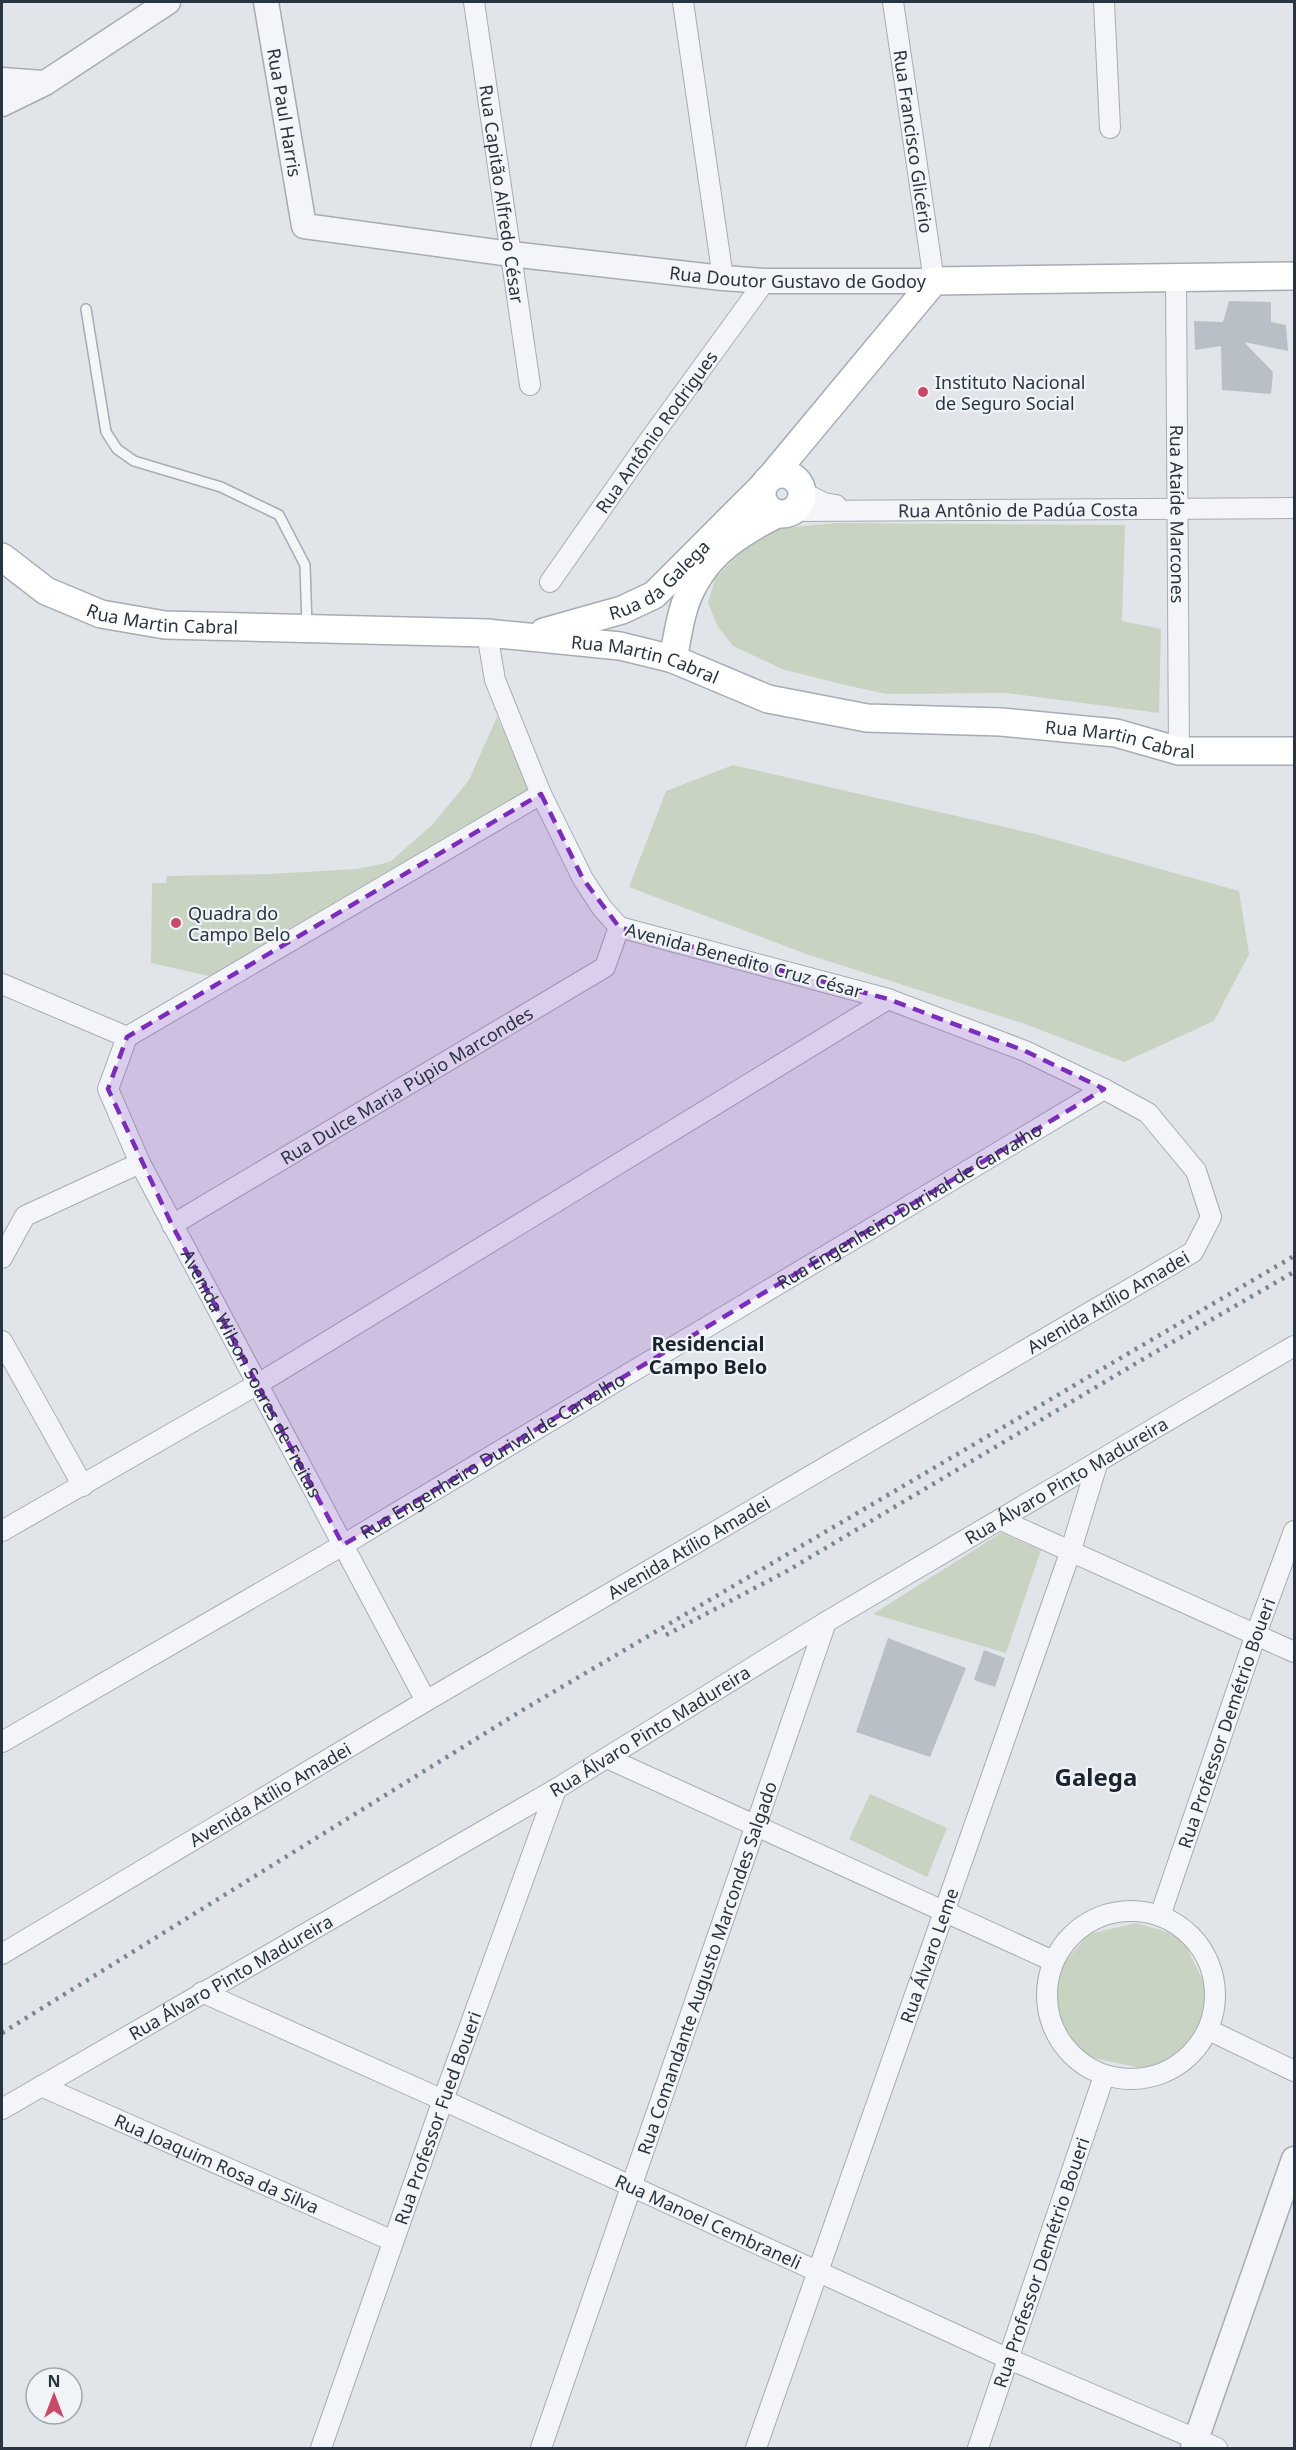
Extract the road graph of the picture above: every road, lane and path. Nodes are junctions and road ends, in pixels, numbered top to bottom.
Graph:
1 (168, 2) edge
2 (266, 2) edge
3 (474, 2) edge
4 (683, 2) edge
5 (893, 2) edge
6 (1104, 2) edge
7 (2, 80) edge
8 (45, 83) junction
9 (2, 104) edge
10 (1110, 129) dead end
11 (304, 226) joint
12 (511, 254) junction
13 (1294, 276) edge
14 (1176, 277) junction
15 (723, 278) junction
16 (765, 281) junction
17 (934, 281) junction
18 (86, 309) dead end
19 (530, 385) dead end
20 (784, 493) junction
21 (1177, 507) junction
22 (1294, 508) edge
23 (2, 557) edge
24 (550, 582) dead end
25 (654, 596) junction
26 (622, 610) junction
27 (682, 619) junction
28 (308, 629) junction
29 (487, 633) junction
30 (530, 636) junction
31 (620, 646) junction
32 (673, 659) junction
33 (1179, 751) junction
34 (1294, 751) edge
35 (541, 794) junction
36 (619, 927) junction
37 (2, 984) edge
38 (888, 999) junction
39 (127, 1037) junction
40 (1104, 1089) junction
41 (140, 1163) junction
42 (172, 1225) junction
43 (2, 1258) edge
44 (2, 1341) edge
45 (1294, 1346) edge
46 (258, 1384) junction
47 (1098, 1461) junction
48 (83, 1486) junction
49 (1001, 1520) junction
50 (2, 1531) edge
51 (1294, 1532) edge
52 (343, 1545) junction
53 (1070, 1553) junction
54 (826, 1622) junction
55 (1256, 1634) junction
56 (1294, 1652) edge
57 (426, 1701) junction
58 (2, 1742) edge
59 (607, 1758) junction
60 (556, 1790) junction
61 (755, 1824) junction
62 (944, 1912) junction
63 (1160, 1916) junction
64 (2, 1953) edge
65 (1053, 1961) junction
66 (202, 1992) junction
67 (1209, 2030) junction
68 (1294, 2071) edge
69 (1104, 2076) junction
70 (41, 2086) junction
71 (443, 2100) junction
72 (2, 2109) edge
73 (1294, 2159) edge
74 (630, 2186) junction
75 (393, 2241) junction
76 (818, 2271) junction
77 (1009, 2359) junction
78 (1202, 2445) edge
79 (321, 2448) edge
80 (541, 2448) edge
81 (756, 2448) edge
82 (978, 2448) edge

1 - 8 street
2 - 11 street, Rua Paul Harris
3 - 12 street, Rua Capitão Alfredo César
4 - 15 street
5 - 17 street, Rua Francisco Glicério
6 - 10 street
7 - 8 street
8 - 9 street
11 - 12 street, Rua Doutor Gustavo de Godoy
12 - 15 street, Rua Doutor Gustavo de Godoy
12 - 19 street, Rua Capitão Alfredo César
13 - 14 main road, Rua Doutor Gustavo de Godoy
14 - 17 main road, Rua Doutor Gustavo de Godoy
14 - 21 street, Rua Ataíde Marcones
15 - 16 street, Rua Doutor Gustavo de Godoy
16 - 17 street, Rua Doutor Gustavo de Godoy
16 - 24 street, Rua Antônio Rodrigues
17 - 20 main road, Rua da Galega
18 - 28 lane
20 - 21 street, Rua Antônio de Padúa Costa
20 - 25 main road, Rua da Galega
20 - 27 main road, Rua da Galega
21 - 22 street, Rua Antônio de Padúa Costa
21 - 33 street, Rua Ataíde Marcones
23 - 28 main road, Rua Martin Cabral
25 - 26 main road, Rua da Galega
25 - 27 main road
26 - 30 main road, Rua da Galega
26 - 31 main road
27 - 32 main road, Rua da Galega
28 - 29 main road, Rua Martin Cabral
29 - 30 main road, Rua Martin Cabral
29 - 35 street, Avenida Benedito Cruz César
30 - 31 main road, Rua Martin Cabral
31 - 32 main road, Rua Martin Cabral
32 - 33 main road, Rua Martin Cabral
33 - 34 main road, Rua Martin Cabral
35 - 36 street, Avenida Benedito Cruz César
35 - 39 street
36 - 38 street, Avenida Benedito Cruz César
36 - 42 street, Rua Dulce Maria Púpio Marcondes
37 - 39 street
38 - 40 street, Avenida Benedito Cruz César
38 - 46 street
39 - 41 street, Avenida Wilson Soares de Freitas
40 - 52 street, Rua Engenheiro Durival de Carvalho
40 - 57 street, Avenida Atílio Amadei
41 - 42 street, Avenida Wilson Soares de Freitas
41 - 43 street
42 - 46 street, Avenida Wilson Soares de Freitas
44 - 48 street
45 - 47 street, Rua Álvaro Pinto Madureira
46 - 48 street
46 - 52 street, Avenida Wilson Soares de Freitas
47 - 49 street, Rua Álvaro Pinto Madureira
47 - 53 street, Rua Álvaro Leme
48 - 50 street
49 - 53 street
49 - 54 street, Rua Álvaro Pinto Madureira
51 - 55 street, Rua Professor Demétrio Boueri
52 - 57 street, Avenida Wilson Soares de Freitas
52 - 58 street, Rua Engenheiro Durival de Carvalho
53 - 55 street
53 - 62 street, Rua Álvaro Leme
54 - 59 street, Rua Álvaro Pinto Madureira
54 - 61 street, Rua Comandante Augusto Marcondes Salgado
55 - 56 street
55 - 63 street, Rua Professor Demétrio Boueri
57 - 64 street, Avenida Atílio Amadei
59 - 60 street, Rua Álvaro Pinto Madureira
59 - 61 street
60 - 66 street, Rua Álvaro Pinto Madureira
60 - 71 street, Rua Professor Fued Boueri
61 - 62 street
61 - 74 street, Rua Comandante Augusto Marcondes Salgado
62 - 65 street
62 - 76 street, Rua Álvaro Leme
63 - 65 street
63 - 67 street
65 - 69 street
66 - 70 street, Rua Álvaro Pinto Madureira
66 - 71 street, Rua Manoel Cembraneli
67 - 68 street
67 - 69 street
69 - 77 street, Rua Professor Demétrio Boueri
70 - 72 street, Rua Álvaro Pinto Madureira
70 - 75 street, Rua Joaquim Rosa da Silva
71 - 74 street, Rua Manoel Cembraneli
71 - 75 street, Rua Professor Fued Boueri
73 - 78 street
74 - 76 street, Rua Manoel Cembraneli
74 - 80 street, Rua Comandante Augusto Marcondes Salgado
75 - 79 street, Rua Professor Fued Boueri
76 - 77 street, Rua Manoel Cembraneli
76 - 81 street, Rua Álvaro Leme
77 - 78 street, Rua Manoel Cembraneli
77 - 82 street, Rua Professor Demétrio Boueri

